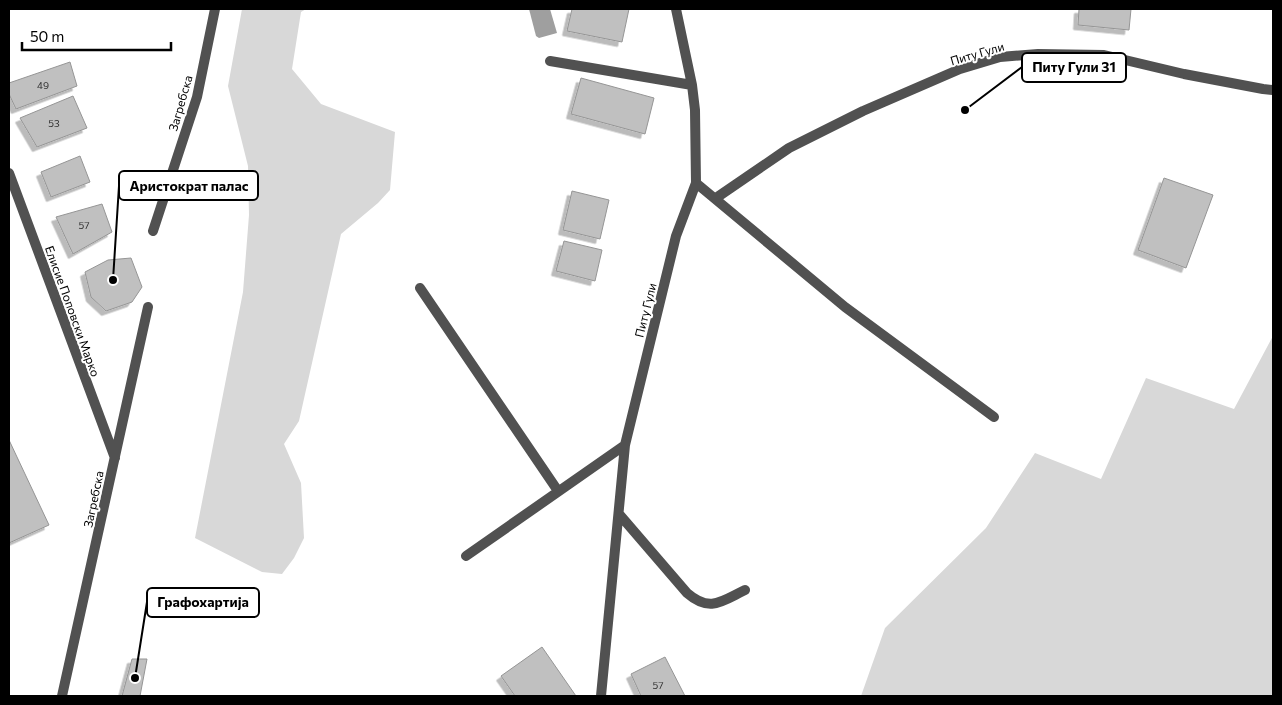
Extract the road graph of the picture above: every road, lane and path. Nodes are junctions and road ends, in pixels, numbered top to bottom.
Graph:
1 (215, 9) edge
2 (676, 9) edge
3 (550, 62) dead end
4 (692, 85) junction
5 (1273, 90) edge
6 (9, 173) edge
7 (696, 183) junction
8 (716, 198) junction
9 (153, 232) dead end
10 (420, 288) dead end
11 (148, 307) dead end
12 (994, 417) dead end
13 (625, 445) junction
14 (115, 458) junction
15 (558, 491) junction
16 (619, 514) junction
17 (466, 556) dead end
18 (745, 590) dead end
19 (62, 696) edge
20 (601, 696) edge

1 - 9 street, Загребска
2 - 4 street, Питу Гули
3 - 4 street
4 - 7 street, Питу Гули
5 - 8 street, Питу Гули
6 - 14 street, Елисие Поповски Марко
7 - 8 street
7 - 13 street, Питу Гули
8 - 12 street
10 - 15 street
11 - 14 street, Загребска
13 - 15 street
13 - 16 street, Питу Гули
14 - 19 street, Загребска
15 - 17 street
16 - 18 street
16 - 20 street, Питу Гули

